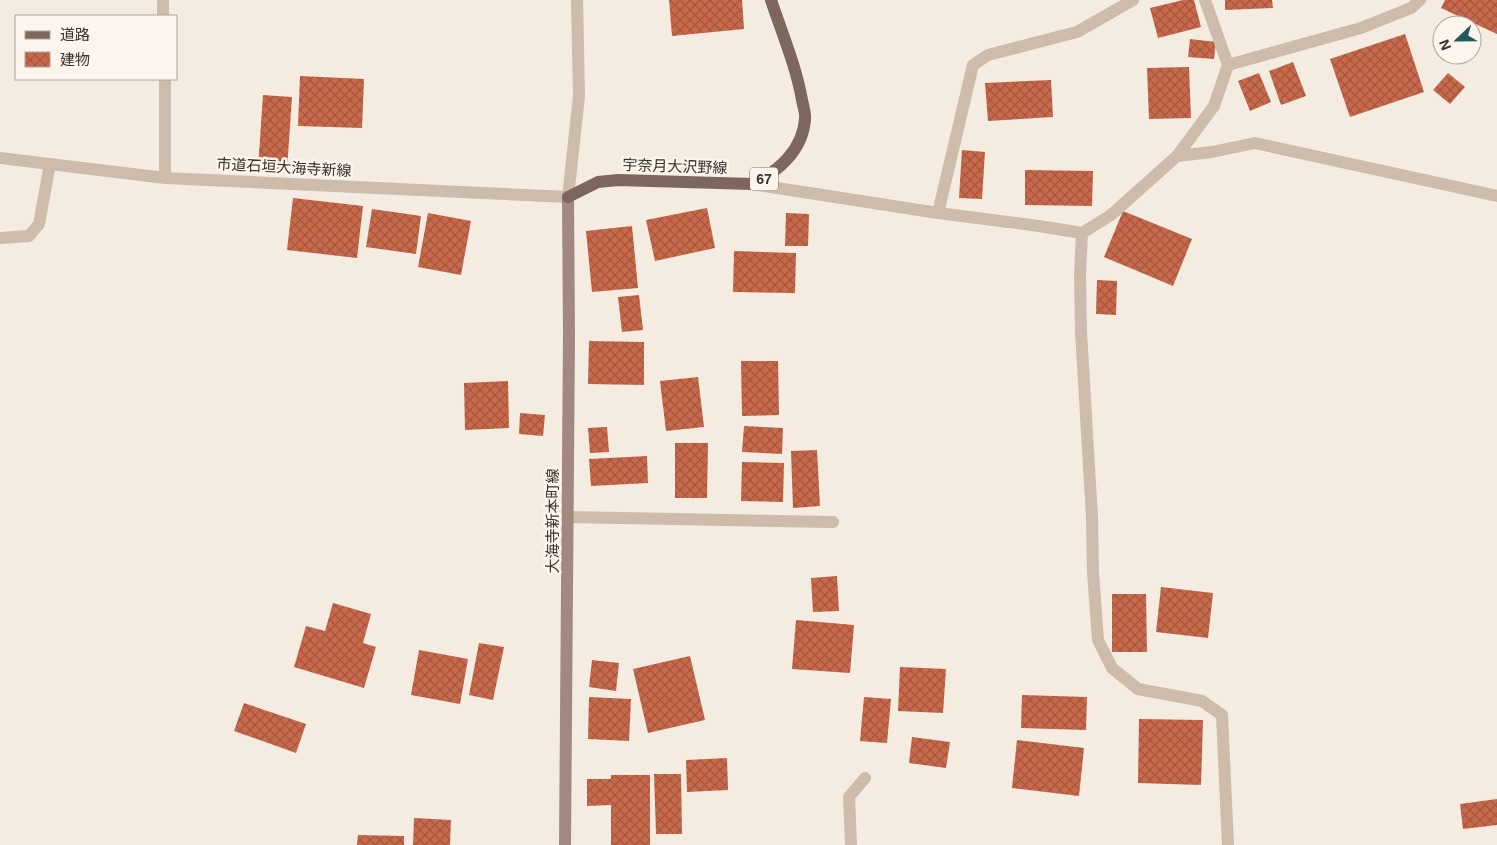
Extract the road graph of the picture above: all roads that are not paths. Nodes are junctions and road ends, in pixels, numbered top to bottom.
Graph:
1 (163, 0) edge
2 (577, 0) edge
3 (771, 0) edge
4 (1133, 0) edge
5 (1205, 0) edge
6 (1420, 0) edge
7 (164, 15) edge
8 (1228, 65) junction
9 (165, 80) edge
10 (1177, 156) junction
11 (0, 158) edge
12 (50, 164) junction
13 (165, 178) junction
14 (752, 184) junction
15 (1497, 196) edge
16 (568, 197) junction
17 (938, 213) junction
18 (1082, 234) junction
19 (0, 238) edge
20 (568, 517) junction
21 (832, 522) dead end
22 (865, 778) dead end
23 (565, 845) edge
24 (851, 845) edge
25 (1228, 845) edge

1 - 7 street
2 - 16 street
3 - 14 main road, 67
4 - 17 street
5 - 8 street
6 - 8 street
8 - 10 street
9 - 13 street
10 - 15 street
10 - 18 street
11 - 12 street, 市道石垣大海寺新線
12 - 13 street, 市道石垣大海寺新線
12 - 19 street
13 - 16 street, 市道石垣大海寺新線
14 - 16 main road, 宇奈月大沢野線 / 67
14 - 17 street
16 - 20 main road, 大海寺新本町線
17 - 18 street
18 - 25 street
20 - 21 street
20 - 23 main road, 大海寺新本町線
22 - 24 street

